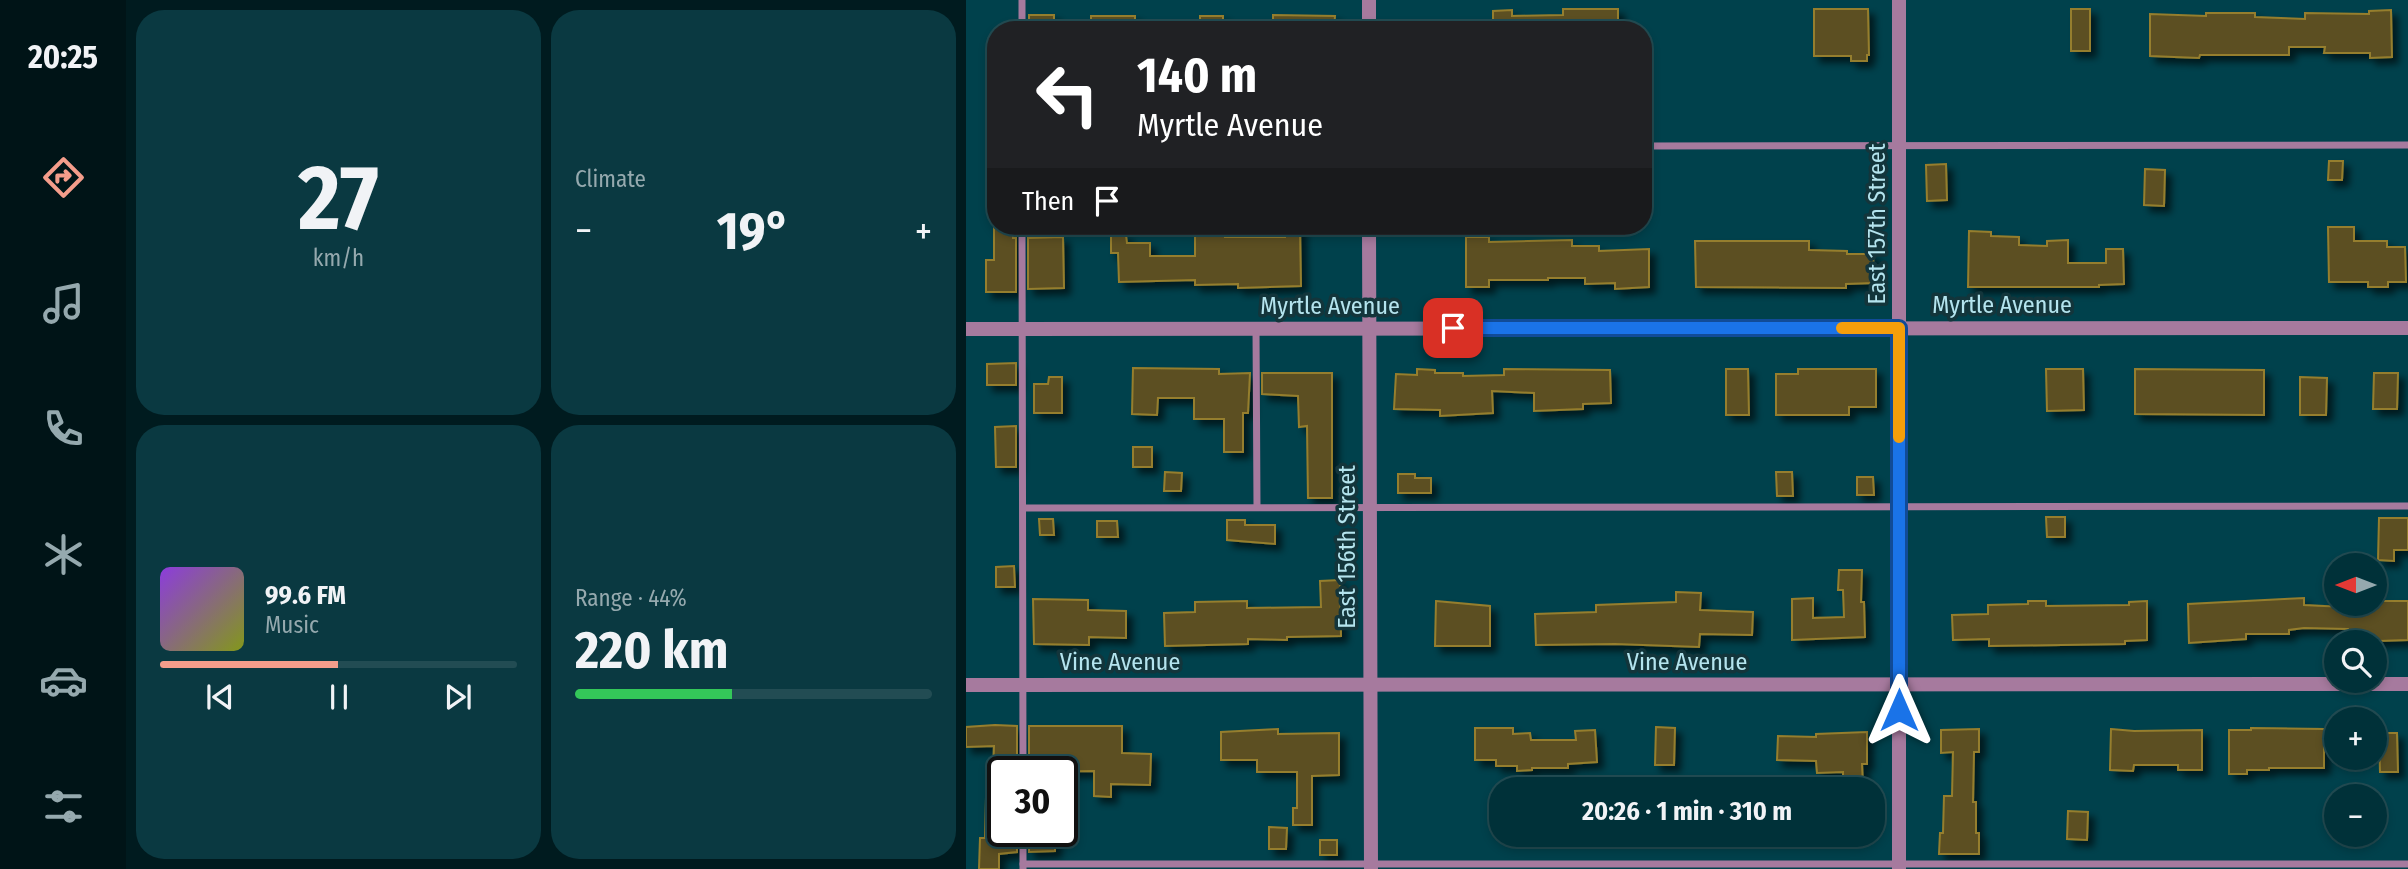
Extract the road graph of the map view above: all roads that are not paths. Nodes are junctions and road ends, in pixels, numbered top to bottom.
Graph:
1 (1022, 0) edge
2 (1368, 0) edge
3 (1899, 0) edge
4 (1022, 21) edge
5 (1369, 21) edge
6 (2408, 145) edge
7 (1652, 146) edge
8 (1899, 146) junction
9 (1022, 235) edge
10 (1369, 235) edge
11 (1256, 328) junction
12 (1369, 328) junction
13 (1899, 328) junction
14 (2408, 328) edge
15 (966, 329) edge
16 (1023, 329) junction
17 (1899, 506) junction
18 (2408, 506) edge
19 (1370, 507) junction
20 (1023, 508) junction
21 (1257, 508) junction
22 (1899, 684) junction
23 (2408, 684) edge
24 (966, 685) edge
25 (1023, 685) junction
26 (1370, 685) junction
27 (1023, 756) edge
28 (1023, 847) edge
29 (2408, 864) edge
30 (1023, 867) edge
31 (1371, 867) edge
32 (1899, 867) edge

1 - 4 lane
2 - 5 street
3 - 8 street, East 157th Street
6 - 8 lane
7 - 8 lane
8 - 13 street, East 157th Street
9 - 16 lane
10 - 12 street, East 156th Street
11 - 12 street, Myrtle Avenue
11 - 16 street, Myrtle Avenue
11 - 21 lane
12 - 13 street, Myrtle Avenue
12 - 19 street, East 156th Street
13 - 14 street, Myrtle Avenue
13 - 17 street, East 157th Street
15 - 16 street, Myrtle Avenue
16 - 20 lane
17 - 18 lane
17 - 19 lane
17 - 22 street, East 157th Street
19 - 21 lane
19 - 26 street, East 156th Street
20 - 21 lane
20 - 25 lane
22 - 23 street, Vine Avenue
22 - 26 street, Vine Avenue
22 - 32 street, East 157th Street
24 - 25 street, Vine Avenue
25 - 26 street, Vine Avenue
25 - 27 lane
26 - 31 street, East 156th Street
28 - 30 lane
29 - 32 lane
30 - 31 lane
31 - 32 lane

